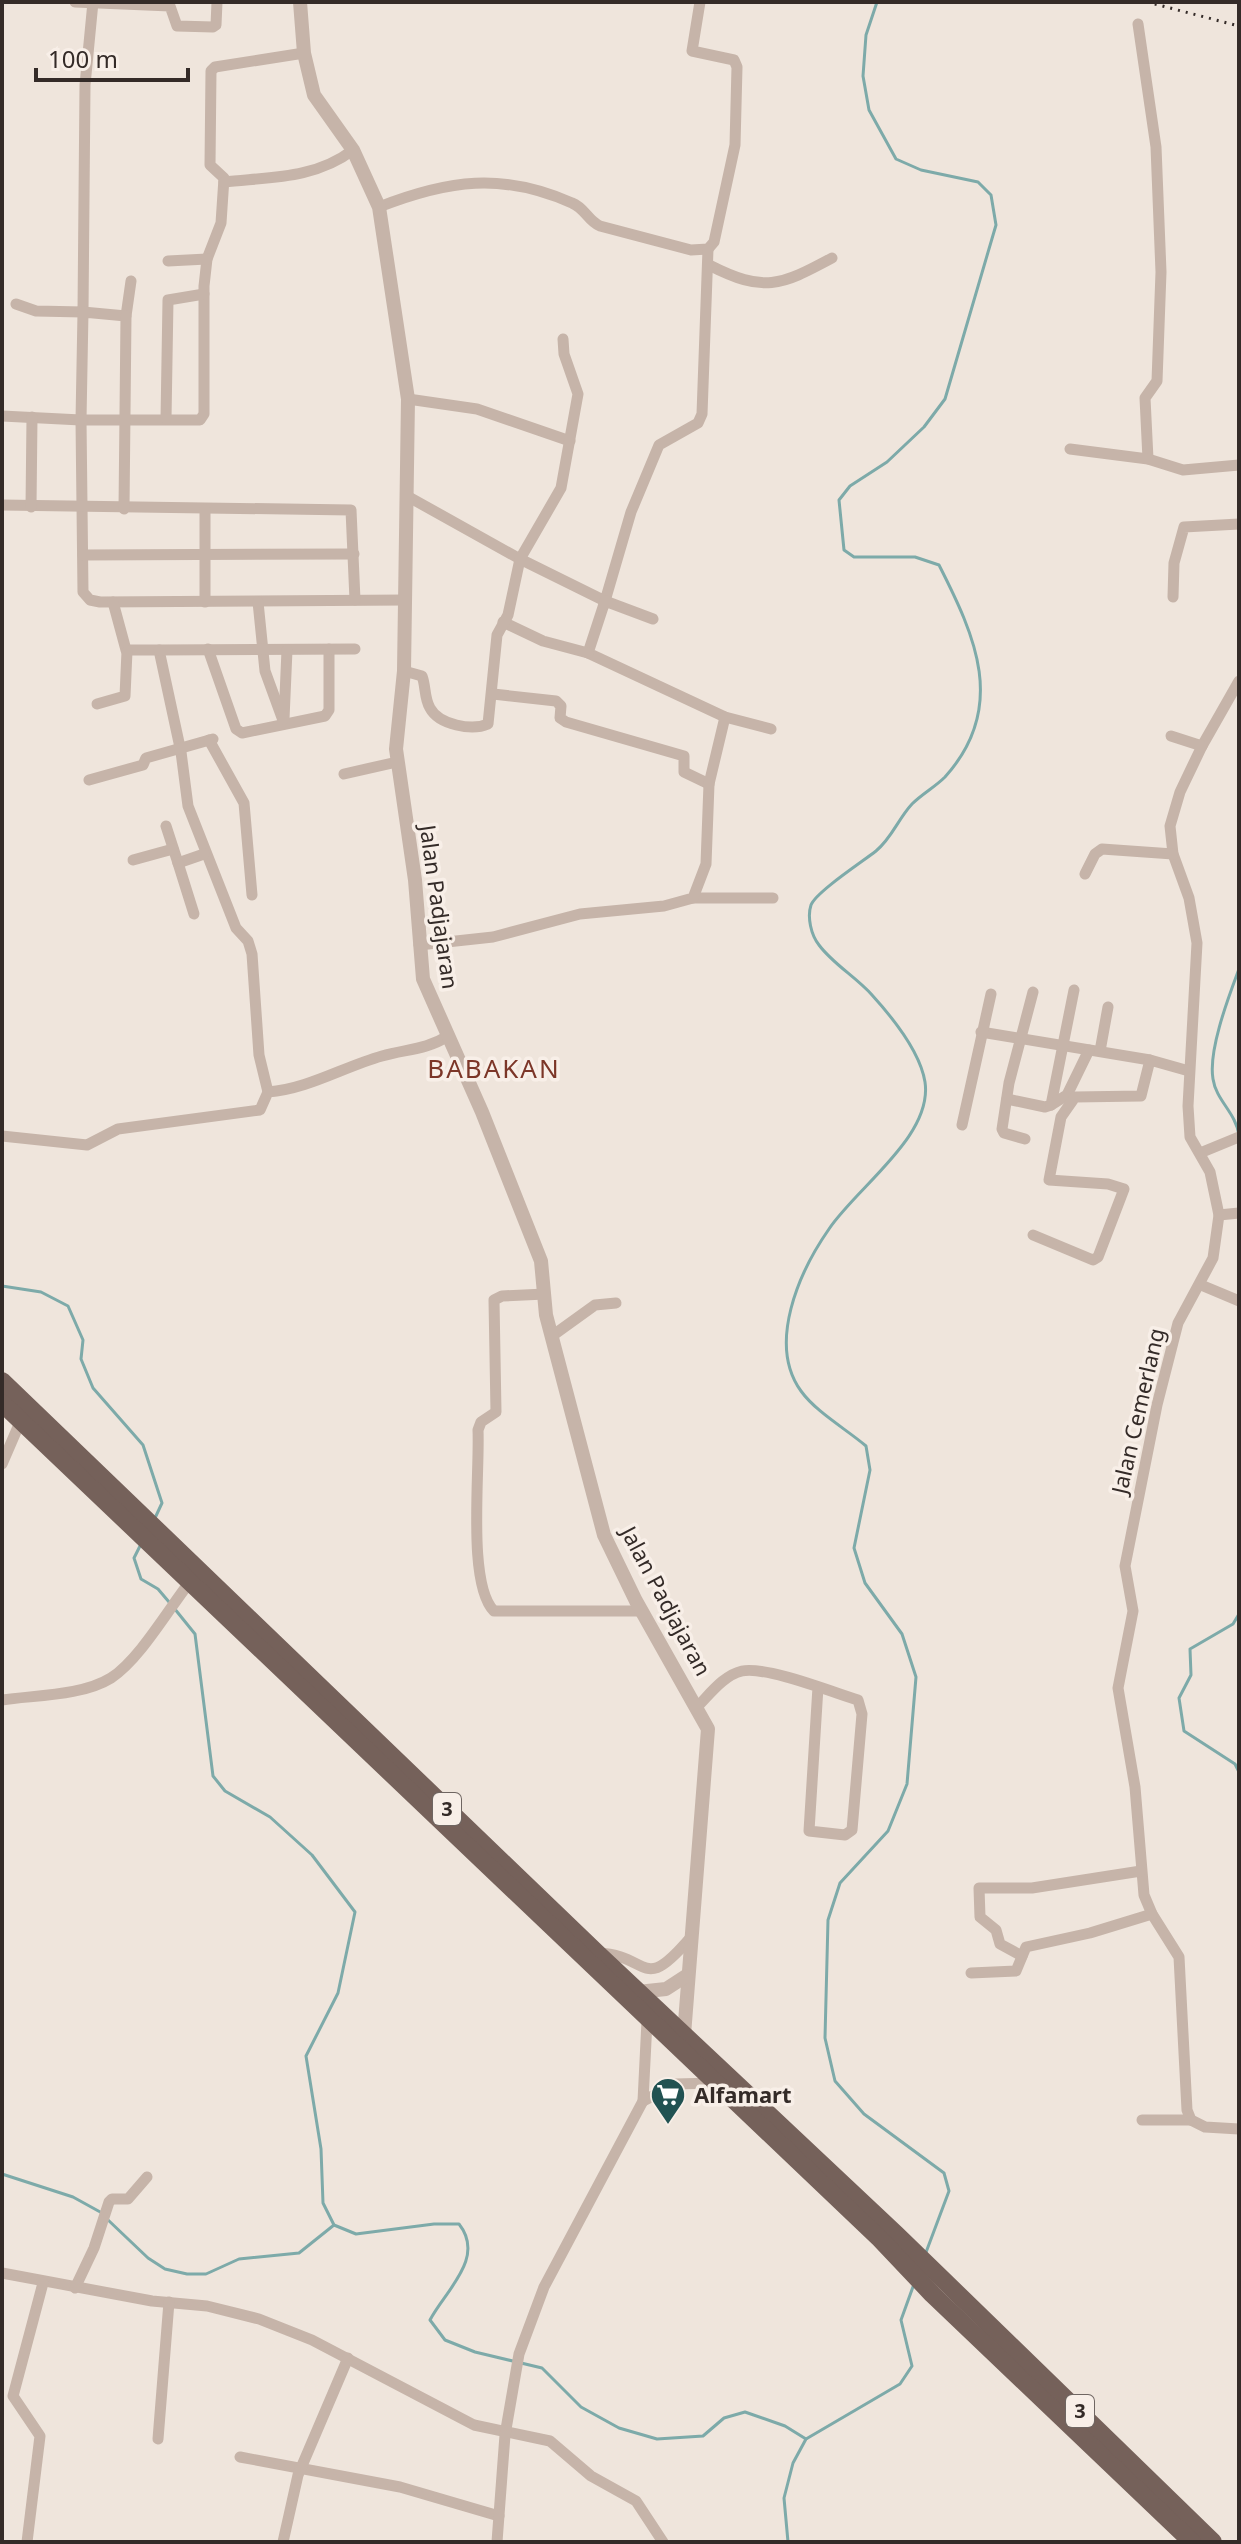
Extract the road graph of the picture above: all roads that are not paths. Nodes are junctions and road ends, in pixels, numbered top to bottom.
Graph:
1 (75, 2) edge
2 (95, 2) edge
3 (217, 2) edge
4 (300, 2) edge
5 (700, 2) edge
6 (1138, 24) dead end
7 (304, 53) junction
8 (353, 150) junction
9 (224, 182) junction
10 (379, 207) junction
11 (708, 249) junction
12 (832, 258) dead end
13 (207, 259) junction
14 (168, 261) dead end
15 (709, 265) junction
16 (131, 281) dead end
17 (204, 294) junction
18 (16, 304) dead end
19 (83, 312) junction
20 (126, 316) junction
21 (563, 339) dead end
22 (408, 399) junction
23 (2, 416) edge
24 (32, 417) junction
25 (127, 419) junction
26 (166, 419) junction
27 (81, 420) junction
28 (570, 441) junction
29 (1070, 449) dead end
30 (1148, 459) junction
31 (1239, 465) edge
32 (407, 496) junction
33 (2, 505) edge
34 (31, 507) junction
35 (81, 508) junction
36 (124, 509) junction
37 (205, 510) junction
38 (1239, 524) edge
39 (205, 554) junction
40 (354, 554) junction
41 (83, 555) junction
42 (520, 559) junction
43 (1173, 597) dead end
44 (355, 600) junction
45 (406, 600) junction
46 (605, 601) junction
47 (113, 602) junction
48 (205, 602) junction
49 (258, 602) junction
50 (653, 619) dead end
51 (503, 622) junction
52 (208, 649) junction
53 (329, 649) junction
54 (355, 649) dead end
55 (159, 650) junction
56 (262, 650) junction
57 (287, 650) junction
58 (127, 651) junction
59 (588, 653) junction
60 (404, 671) junction
61 (1239, 681) edge
62 (493, 694) junction
63 (97, 704) dead end
64 (725, 717) junction
65 (284, 723) junction
66 (771, 729) dead end
67 (1171, 736) dead end
68 (1202, 746) junction
69 (180, 748) junction
70 (397, 762) junction
71 (344, 774) dead end
72 (89, 780) dead end
73 (709, 784) junction
74 (166, 826) dead end
75 (173, 849) junction
76 (204, 854) junction
77 (1173, 854) junction
78 (133, 860) dead end
79 (178, 863) junction
80 (1085, 874) dead end
81 (252, 895) dead end
82 (693, 898) junction
83 (773, 898) dead end
84 (194, 914) dead end
85 (419, 945) junction
86 (1074, 990) dead end
87 (1033, 992) dead end
88 (991, 994) dead end
89 (1108, 1007) dead end
90 (981, 1032) junction
91 (448, 1036) junction
92 (1019, 1039) junction
93 (1060, 1046) junction
94 (1094, 1050) junction
95 (1150, 1060) junction
96 (1189, 1071) junction
97 (268, 1092) junction
98 (1007, 1099) junction
99 (1051, 1105) junction
100 (962, 1125) dead end
101 (2, 1136) edge
102 (1239, 1137) edge
103 (1025, 1139) dead end
104 (1200, 1153) junction
105 (1239, 1213) edge
106 (1219, 1215) junction
107 (1033, 1235) dead end
108 (1201, 1285) junction
109 (545, 1294) junction
110 (1239, 1301) edge
111 (616, 1303) dead end
112 (552, 1336) junction
113 (2, 1381) edge
114 (2, 1403) edge
115 (21, 1420) junction
116 (2, 1464) edge
117 (189, 1583) junction
118 (642, 1611) junction
119 (818, 1687) junction
120 (2, 1700) edge
121 (698, 1706) junction
122 (1141, 1871) junction
123 (546, 1914) junction
124 (1152, 1914) junction
125 (691, 1937) junction
126 (597, 1953) junction
127 (1022, 1956) junction
128 (971, 1973) dead end
129 (686, 1976) junction
130 (638, 1992) junction
131 (647, 2021) junction
132 (684, 2035) junction
133 (715, 2083) junction
134 (643, 2101) junction
135 (1142, 2120) dead end
136 (1191, 2120) junction
137 (1239, 2129) edge
138 (147, 2177) dead end
139 (888, 2236) junction
140 (2, 2273) edge
141 (43, 2283) junction
142 (75, 2288) junction
143 (938, 2289) junction
144 (169, 2302) junction
145 (348, 2358) junction
146 (505, 2435) junction
147 (158, 2439) dead end
148 (240, 2457) dead end
149 (300, 2469) junction
150 (499, 2516) junction
151 (27, 2542) edge
152 (283, 2542) edge
153 (497, 2542) edge
154 (663, 2542) edge
155 (1192, 2542) edge
156 (1213, 2542) edge

1 - 2 street
2 - 3 street
2 - 19 street
4 - 7 street, Jalan Padjajaran
5 - 11 street
6 - 30 street
7 - 8 street, Jalan Padjajaran
7 - 9 street
8 - 9 street
8 - 10 street, Jalan Padjajaran
9 - 13 street
10 - 11 street
10 - 22 street, Jalan Padjajaran
11 - 15 street
12 - 15 street
13 - 14 street
13 - 17 street
15 - 46 street
16 - 20 street
17 - 26 street
17 - 26 street
18 - 19 street
19 - 20 street
19 - 27 street
20 - 25 street
21 - 28 street
22 - 28 street
22 - 32 street, Jalan Padjajaran
23 - 24 street
24 - 27 street
24 - 34 street
25 - 26 street
25 - 27 street
25 - 36 street
27 - 35 street
28 - 42 street
29 - 30 street
30 - 31 street
32 - 42 street
32 - 45 street, Jalan Padjajaran
33 - 34 street
34 - 35 street
35 - 36 street
35 - 41 street
36 - 37 street
37 - 39 street
37 - 40 street
38 - 43 street
39 - 40 street
39 - 41 street
39 - 48 street
40 - 44 street
41 - 47 street
42 - 46 street
42 - 51 street
44 - 45 street
44 - 49 street
45 - 60 street, Jalan Padjajaran
46 - 50 street
46 - 59 street
47 - 48 street
47 - 58 street
48 - 49 street
49 - 56 street
51 - 59 street
51 - 62 street
52 - 55 street
52 - 56 street
52 - 65 street
53 - 54 street
53 - 57 street
53 - 65 street
55 - 58 street
55 - 69 street
56 - 57 street
56 - 65 street
57 - 65 street
58 - 63 street
59 - 64 street
60 - 62 street
60 - 70 street, Jalan Padjajaran
61 - 68 street, Jalan Cemerlang
62 - 73 street
64 - 66 street
64 - 73 street
67 - 68 street
68 - 77 street, Jalan Cemerlang
69 - 72 street
69 - 76 street
69 - 81 street
70 - 71 street
70 - 85 street, Jalan Padjajaran
73 - 82 street
74 - 75 street
75 - 78 street
75 - 79 street
76 - 79 street
76 - 97 street
77 - 80 street
77 - 96 street, Jalan Cemerlang
79 - 84 street
82 - 83 street
82 - 85 street
85 - 91 street, Jalan Padjajaran
86 - 93 street
87 - 92 street
88 - 90 street
89 - 94 street
90 - 92 street
90 - 100 street
91 - 97 street
91 - 109 street, Jalan Padjajaran
92 - 93 street
92 - 98 street
93 - 94 street
93 - 99 street
94 - 95 street
94 - 99 street
95 - 96 street
95 - 107 street
96 - 104 street, Jalan Cemerlang
97 - 101 street
98 - 99 street
98 - 103 street
102 - 104 street
104 - 106 street, Jalan Cemerlang
105 - 106 street
106 - 108 street, Jalan Cemerlang
108 - 110 street
108 - 122 street, Jalan Cemerlang
109 - 112 street, Jalan Padjajaran
109 - 118 street
111 - 112 street
112 - 118 street, Jalan Padjajaran
113 - 123 main road, 3
114 - 115 main road, 3
115 - 116 street
115 - 117 main road, 3
117 - 120 street
117 - 123 main road, 3
118 - 121 street, Jalan Padjajaran
119 - 119 street
119 - 121 street
121 - 125 street, Jalan Padjajaran
122 - 124 street, Jalan Cemerlang
122 - 127 street
123 - 126 main road, 3
123 - 131 main road, 3
124 - 127 street
124 - 136 street, Jalan Cemerlang
125 - 126 street
125 - 129 street, Jalan Padjajaran
126 - 130 main road, 3
127 - 128 street
129 - 130 street
129 - 132 street, Jalan Padjajaran
130 - 132 main road, 3
131 - 133 main road, 3
131 - 134 street
132 - 139 main road, 3
133 - 134 street
133 - 139 main road, 3
134 - 146 street
135 - 136 street
136 - 137 street
138 - 142 street
139 - 143 main road, 3
140 - 141 street
141 - 142 street
141 - 151 street
142 - 144 street
143 - 155 main road, 3
143 - 156 main road, 3
144 - 145 street
144 - 147 street
145 - 146 street
145 - 149 street
146 - 150 street
146 - 154 street
148 - 149 street
149 - 150 street
149 - 152 street
150 - 153 street

